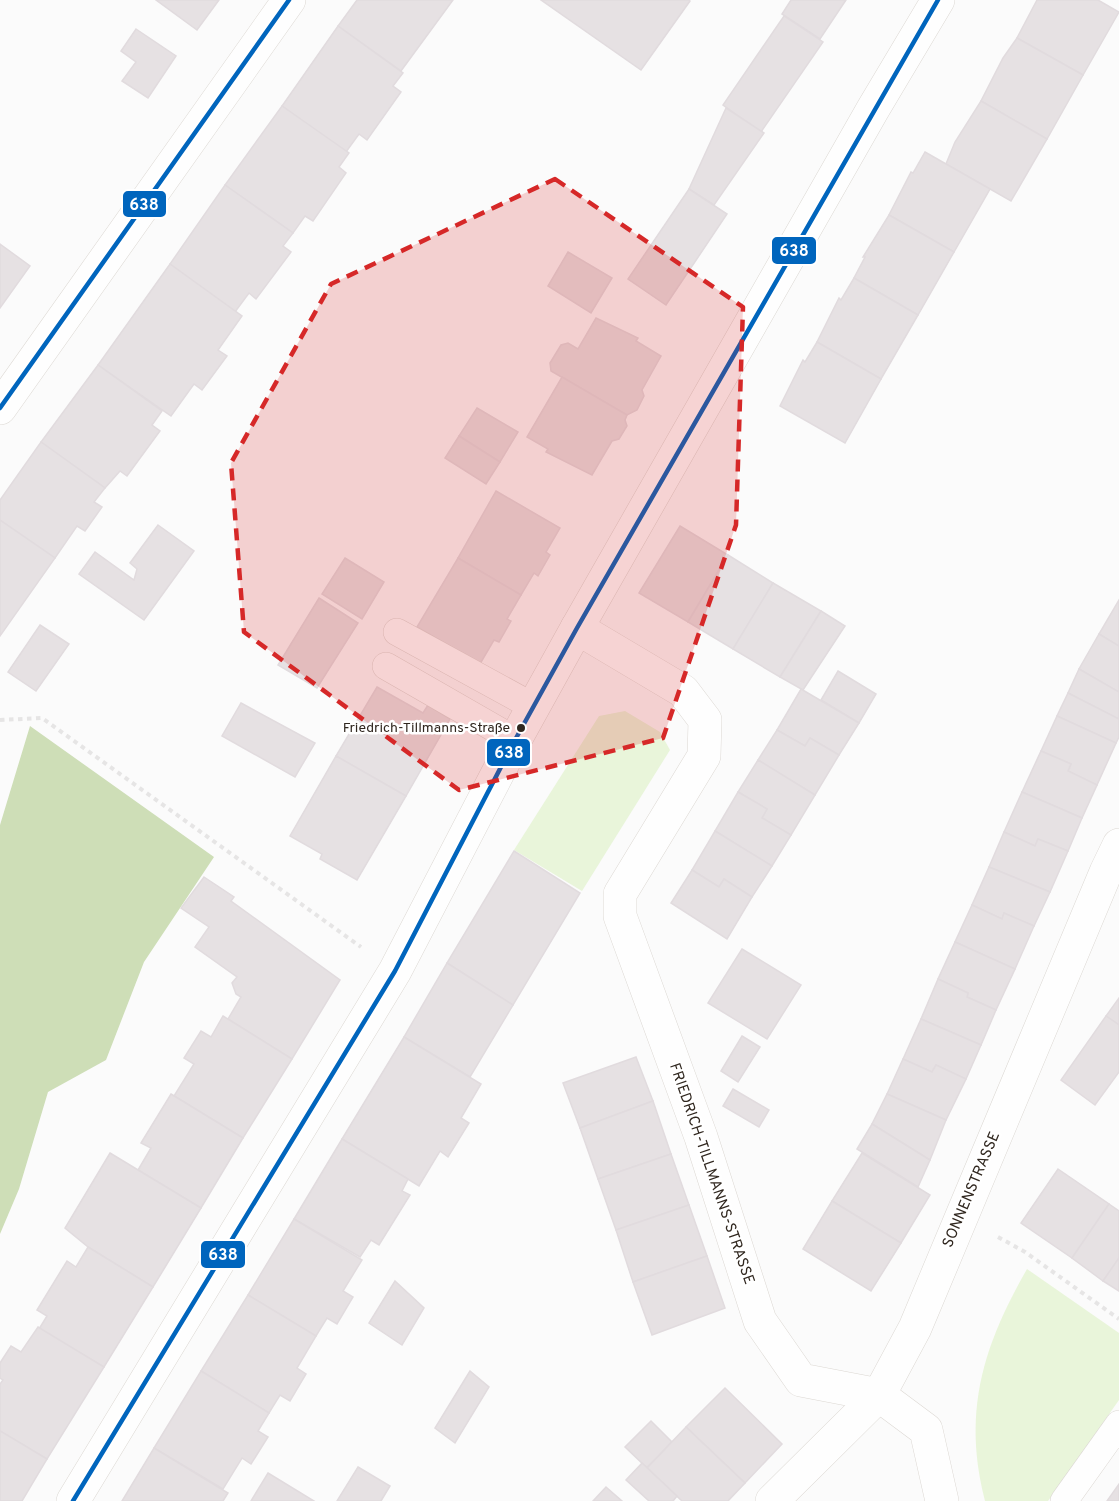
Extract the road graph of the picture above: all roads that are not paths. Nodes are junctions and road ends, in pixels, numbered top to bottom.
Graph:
1 (289, 0) edge
2 (938, 0) edge
3 (0, 408) edge
4 (577, 628) junction
5 (397, 632) dead end
6 (386, 666) dead end
7 (534, 707) junction
8 (515, 740) junction
9 (1119, 845) edge
10 (879, 1395) junction
11 (1119, 1424) edge
12 (73, 1501) edge
13 (772, 1501) edge
14 (942, 1501) edge
15 (1064, 1501) edge

1 - 3 street
2 - 4 street
4 - 7 street
4 - 10 street, FRIEDRICH-TILLMANNS-STRASSE
5 - 7 lane
6 - 8 lane
7 - 8 street
8 - 12 street
9 - 10 street, SONNENSTRASSE
10 - 13 street, SONNENSTRASSE
10 - 14 street, FRIEDRICH-TILLMANNS-STRASSE
11 - 15 lane

